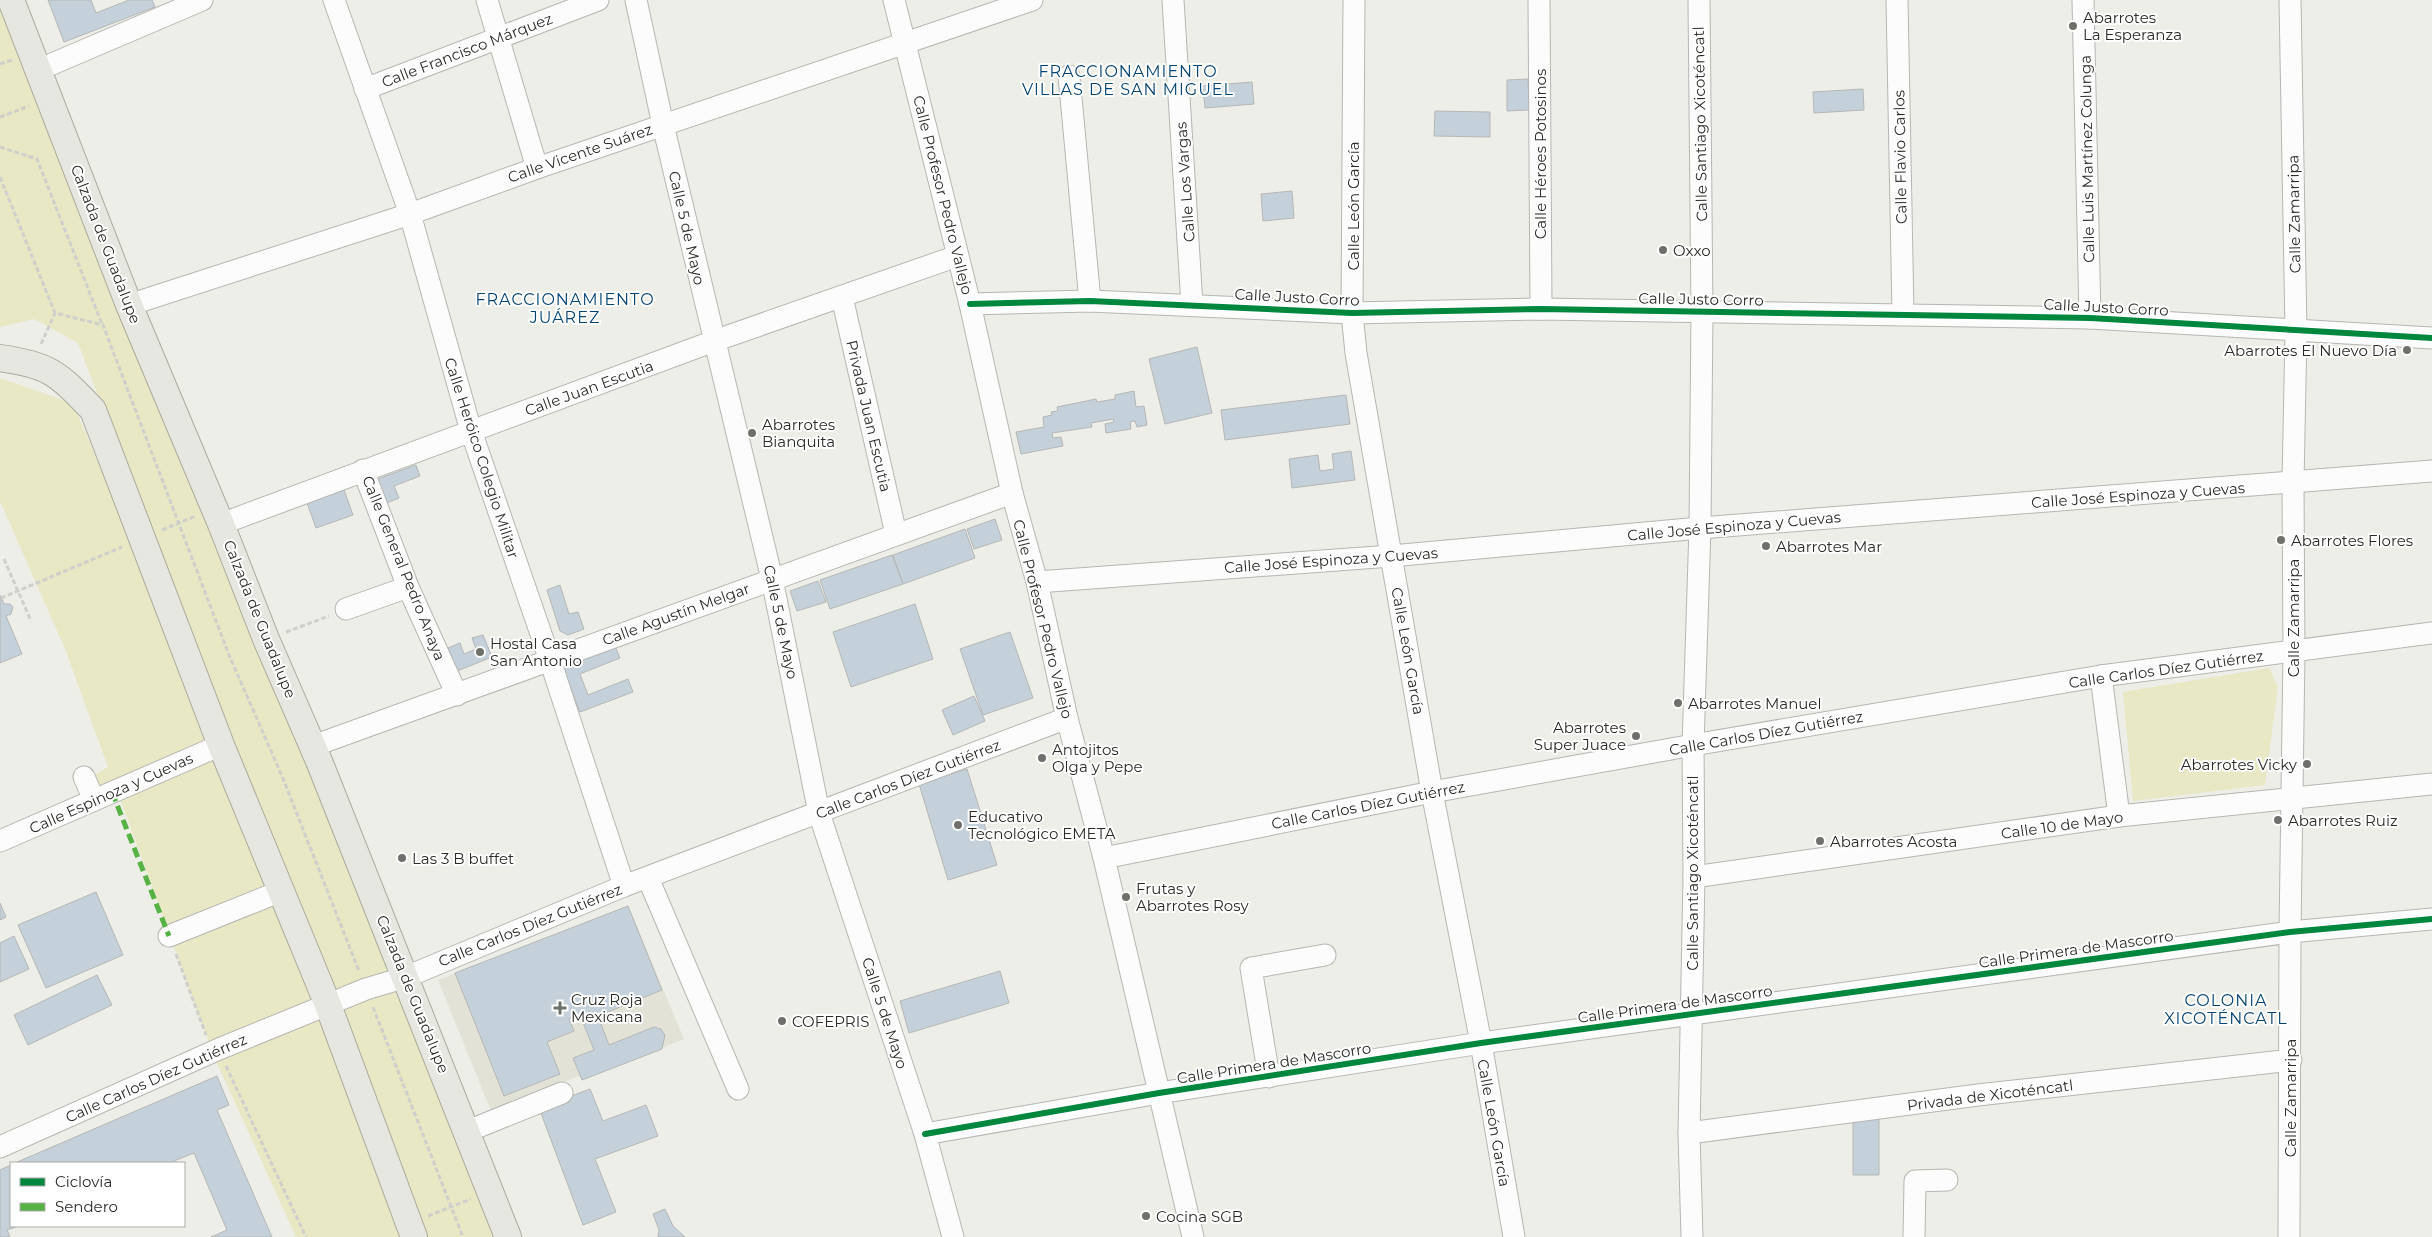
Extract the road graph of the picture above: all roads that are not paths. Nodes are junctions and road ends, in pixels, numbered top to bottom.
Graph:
1 (12, 0) edge
2 (202, 0) edge
3 (334, 0) edge
4 (487, 0) edge
5 (598, 0) edge
6 (636, 0) edge
7 (894, 0) edge
8 (1032, 0) edge
9 (1173, 0) edge
10 (1354, 0) edge
11 (1539, 0) edge
12 (1699, 0) edge
13 (1897, 0) edge
14 (2083, 0) edge
15 (2290, 0) edge
16 (499, 36) junction
17 (905, 42) junction
18 (38, 70) junction
19 (1069, 76) dead end
20 (365, 89) junction
21 (663, 125) junction
22 (537, 168) junction
23 (410, 214) junction
24 (957, 256) junction
25 (842, 297) junction
26 (1090, 301) junction
27 (970, 304) junction
28 (129, 305) junction
29 (1192, 305) junction
30 (1541, 309) junction
31 (1702, 312) junction
32 (1352, 313) junction
33 (1903, 314) junction
34 (2090, 318) junction
35 (2296, 331) junction
36 (2432, 338) edge
37 (714, 341) junction
38 (0, 358) edge
39 (471, 431) junction
40 (363, 470) junction
41 (2432, 471) edge
42 (2293, 483) junction
43 (1012, 493) junction
44 (218, 516) junction
45 (1700, 528) junction
46 (896, 534) junction
47 (1391, 556) junction
48 (772, 579) junction
49 (1036, 582) junction
50 (408, 587) junction
51 (346, 609) road end
52 (2432, 634) edge
53 (2294, 653) junction
54 (550, 660) junction
55 (2101, 676) junction
56 (457, 695) junction
57 (1067, 718) junction
58 (221, 745) junction
59 (1693, 745) junction
60 (313, 746) junction
61 (84, 777) dead end
62 (2432, 784) edge
63 (1432, 792) junction
64 (2291, 798) junction
65 (94, 800) junction
66 (819, 813) junction
67 (2119, 816) junction
68 (0, 841) edge
69 (1104, 858) junction
70 (1694, 877) junction
71 (648, 878) junction
72 (624, 886) junction
73 (281, 891) junction
74 (2432, 920) edge
75 (2290, 932) junction
76 (169, 936) road end
77 (1325, 955) dead end
78 (406, 977) junction
79 (328, 1005) junction
80 (1691, 1014) junction
81 (1481, 1043) junction
82 (2291, 1060) junction
83 (1269, 1077) junction
84 (738, 1089) dead end
85 (562, 1092) dead end
86 (1159, 1093) junction
87 (468, 1131) junction
88 (1689, 1133) junction
89 (925, 1134) junction
90 (0, 1147) edge
91 (1947, 1180) dead end
92 (411, 1231) edge
93 (508, 1237) edge
94 (953, 1237) edge
95 (1192, 1237) edge
96 (1514, 1237) edge
97 (1692, 1237) edge
98 (1914, 1237) edge
99 (2289, 1237) edge

1 - 18 main road, Calzada de Guadalupe
2 - 18 street
3 - 20 street, Calle Heróico Colegio Militar
4 - 16 street
5 - 16 street, Calle Francisco Márquez
6 - 21 street, Calle 5 de Mayo
7 - 17 street, Calle Profesor Pedro Vallejo
8 - 17 street, Calle Vicente Suárez
9 - 29 street, Calle Los Vargas
10 - 32 street, Calle León García
11 - 30 street, Calle Héroes Potosinos
12 - 31 street, Calle Santiago Xicoténcatl
13 - 33 street, Calle Flavio Carlos
14 - 34 street, Calle Luis Martínez Colunga
15 - 35 street, Calle Zamarripa
16 - 20 street, Calle Francisco Márquez
16 - 22 street
17 - 21 street, Calle Vicente Suárez
17 - 24 street, Calle Profesor Pedro Vallejo
18 - 28 main road, Calzada de Guadalupe
19 - 26 street
20 - 23 street, Calle Heróico Colegio Militar
21 - 22 street, Calle Vicente Suárez
21 - 37 street, Calle 5 de Mayo
22 - 23 street, Calle Vicente Suárez
23 - 28 street, Calle Vicente Suárez
23 - 39 street, Calle Heróico Colegio Militar
24 - 25 street, Calle Juan Escutia
24 - 27 street, Calle Profesor Pedro Vallejo
25 - 37 street, Calle Juan Escutia
25 - 46 street, Privada Juan Escutia
26 - 27 street, Calle Justo Corro
26 - 29 street, Calle Justo Corro
27 - 43 street, Calle Profesor Pedro Vallejo
28 - 44 main road, Calzada de Guadalupe
29 - 32 street, Calle Justo Corro
30 - 31 street, Calle Justo Corro
30 - 32 street, Calle Justo Corro
31 - 33 street, Calle Justo Corro
31 - 45 street, Calle Santiago Xicoténcatl
32 - 47 street, Calle León García
33 - 34 street, Calle Justo Corro
34 - 35 street, Calle Justo Corro
35 - 36 street, Calle Justo Corro
35 - 42 street, Calle Zamarripa
37 - 39 street, Calle Juan Escutia
37 - 48 street, Calle 5 de Mayo
38 - 58 main road
39 - 40 street, Calle Juan Escutia
39 - 54 street, Calle Heróico Colegio Militar
40 - 44 street, Calle Juan Escutia
40 - 50 street, Calle General Pedro Anaya
41 - 42 street, Calle José Espinoza y Cuevas
42 - 45 street, Calle José Espinoza y Cuevas
42 - 53 street, Calle Zamarripa
43 - 46 street, Calle Agustín Melgar
43 - 49 street, Calle Profesor Pedro Vallejo
44 - 60 main road, Calzada de Guadalupe
45 - 47 street, Calle José Espinoza y Cuevas
45 - 59 street, Calle Santiago Xicoténcatl
46 - 48 street, Calle Agustín Melgar
47 - 49 street, Calle José Espinoza y Cuevas
47 - 63 street, Calle León García
48 - 54 street, Calle Agustín Melgar
48 - 66 street, Calle 5 de Mayo
49 - 57 street, Calle Profesor Pedro Vallejo
50 - 51 street
50 - 56 street, Calle General Pedro Anaya
52 - 53 street, Calle Carlos Díez Gutiérrez
53 - 55 street, Calle Carlos Díez Gutiérrez
53 - 64 street, Calle Zamarripa
54 - 56 street, Calle Agustín Melgar
54 - 72 street, Calle Heróico Colegio Militar
55 - 59 street, Calle Carlos Díez Gutiérrez
55 - 67 street
56 - 60 street, Calle Agustín Melgar
57 - 66 street, Calle Carlos Díez Gutiérrez
57 - 69 street, Calle Profesor Pedro Vallejo
58 - 65 street, Calle Espinoza y Cuevas
58 - 73 main road
59 - 63 street, Calle Carlos Díez Gutiérrez
59 - 70 street, Calle Santiago Xicoténcatl
60 - 78 main road, Calzada de Guadalupe
61 - 65 street
62 - 64 street, Calle 10 de Mayo
63 - 69 street, Calle Carlos Díez Gutiérrez
63 - 81 street, Calle León García
64 - 67 street, Calle 10 de Mayo
64 - 75 street, Calle Zamarripa
65 - 68 street, Calle Espinoza y Cuevas
66 - 71 street, Calle Carlos Díez Gutiérrez
66 - 89 street, Calle 5 de Mayo
67 - 70 street, Calle 10 de Mayo
69 - 86 street, Calle Profesor Pedro Vallejo
70 - 80 street, Calle Santiago Xicoténcatl
71 - 72 street, Calle Carlos Díez Gutiérrez
71 - 84 street
72 - 78 street, Calle Carlos Díez Gutiérrez
73 - 76 street
73 - 79 main road
74 - 75 street, Calle Primera de Mascorro
75 - 80 street, Calle Primera de Mascorro
75 - 82 street, Calle Zamarripa
77 - 83 street
78 - 79 street, Calle Carlos Díez Gutiérrez
78 - 87 main road, Calzada de Guadalupe
79 - 90 street, Calle Carlos Díez Gutiérrez
79 - 92 main road
80 - 81 street, Calle Primera de Mascorro
80 - 88 street, Calle Santiago Xicoténcatl
81 - 83 street, Calle Primera de Mascorro
81 - 96 street, Calle León García
82 - 88 street, Privada de Xicoténcatl
82 - 99 street, Calle Zamarripa
83 - 86 street, Calle Primera de Mascorro
85 - 87 street
86 - 89 street, Calle Primera de Mascorro
86 - 95 street, Calle Profesor Pedro Vallejo
87 - 93 main road, Calzada de Guadalupe
88 - 97 street, Calle Santiago Xicoténcatl
89 - 94 street, Calle 5 de Mayo
91 - 98 street

